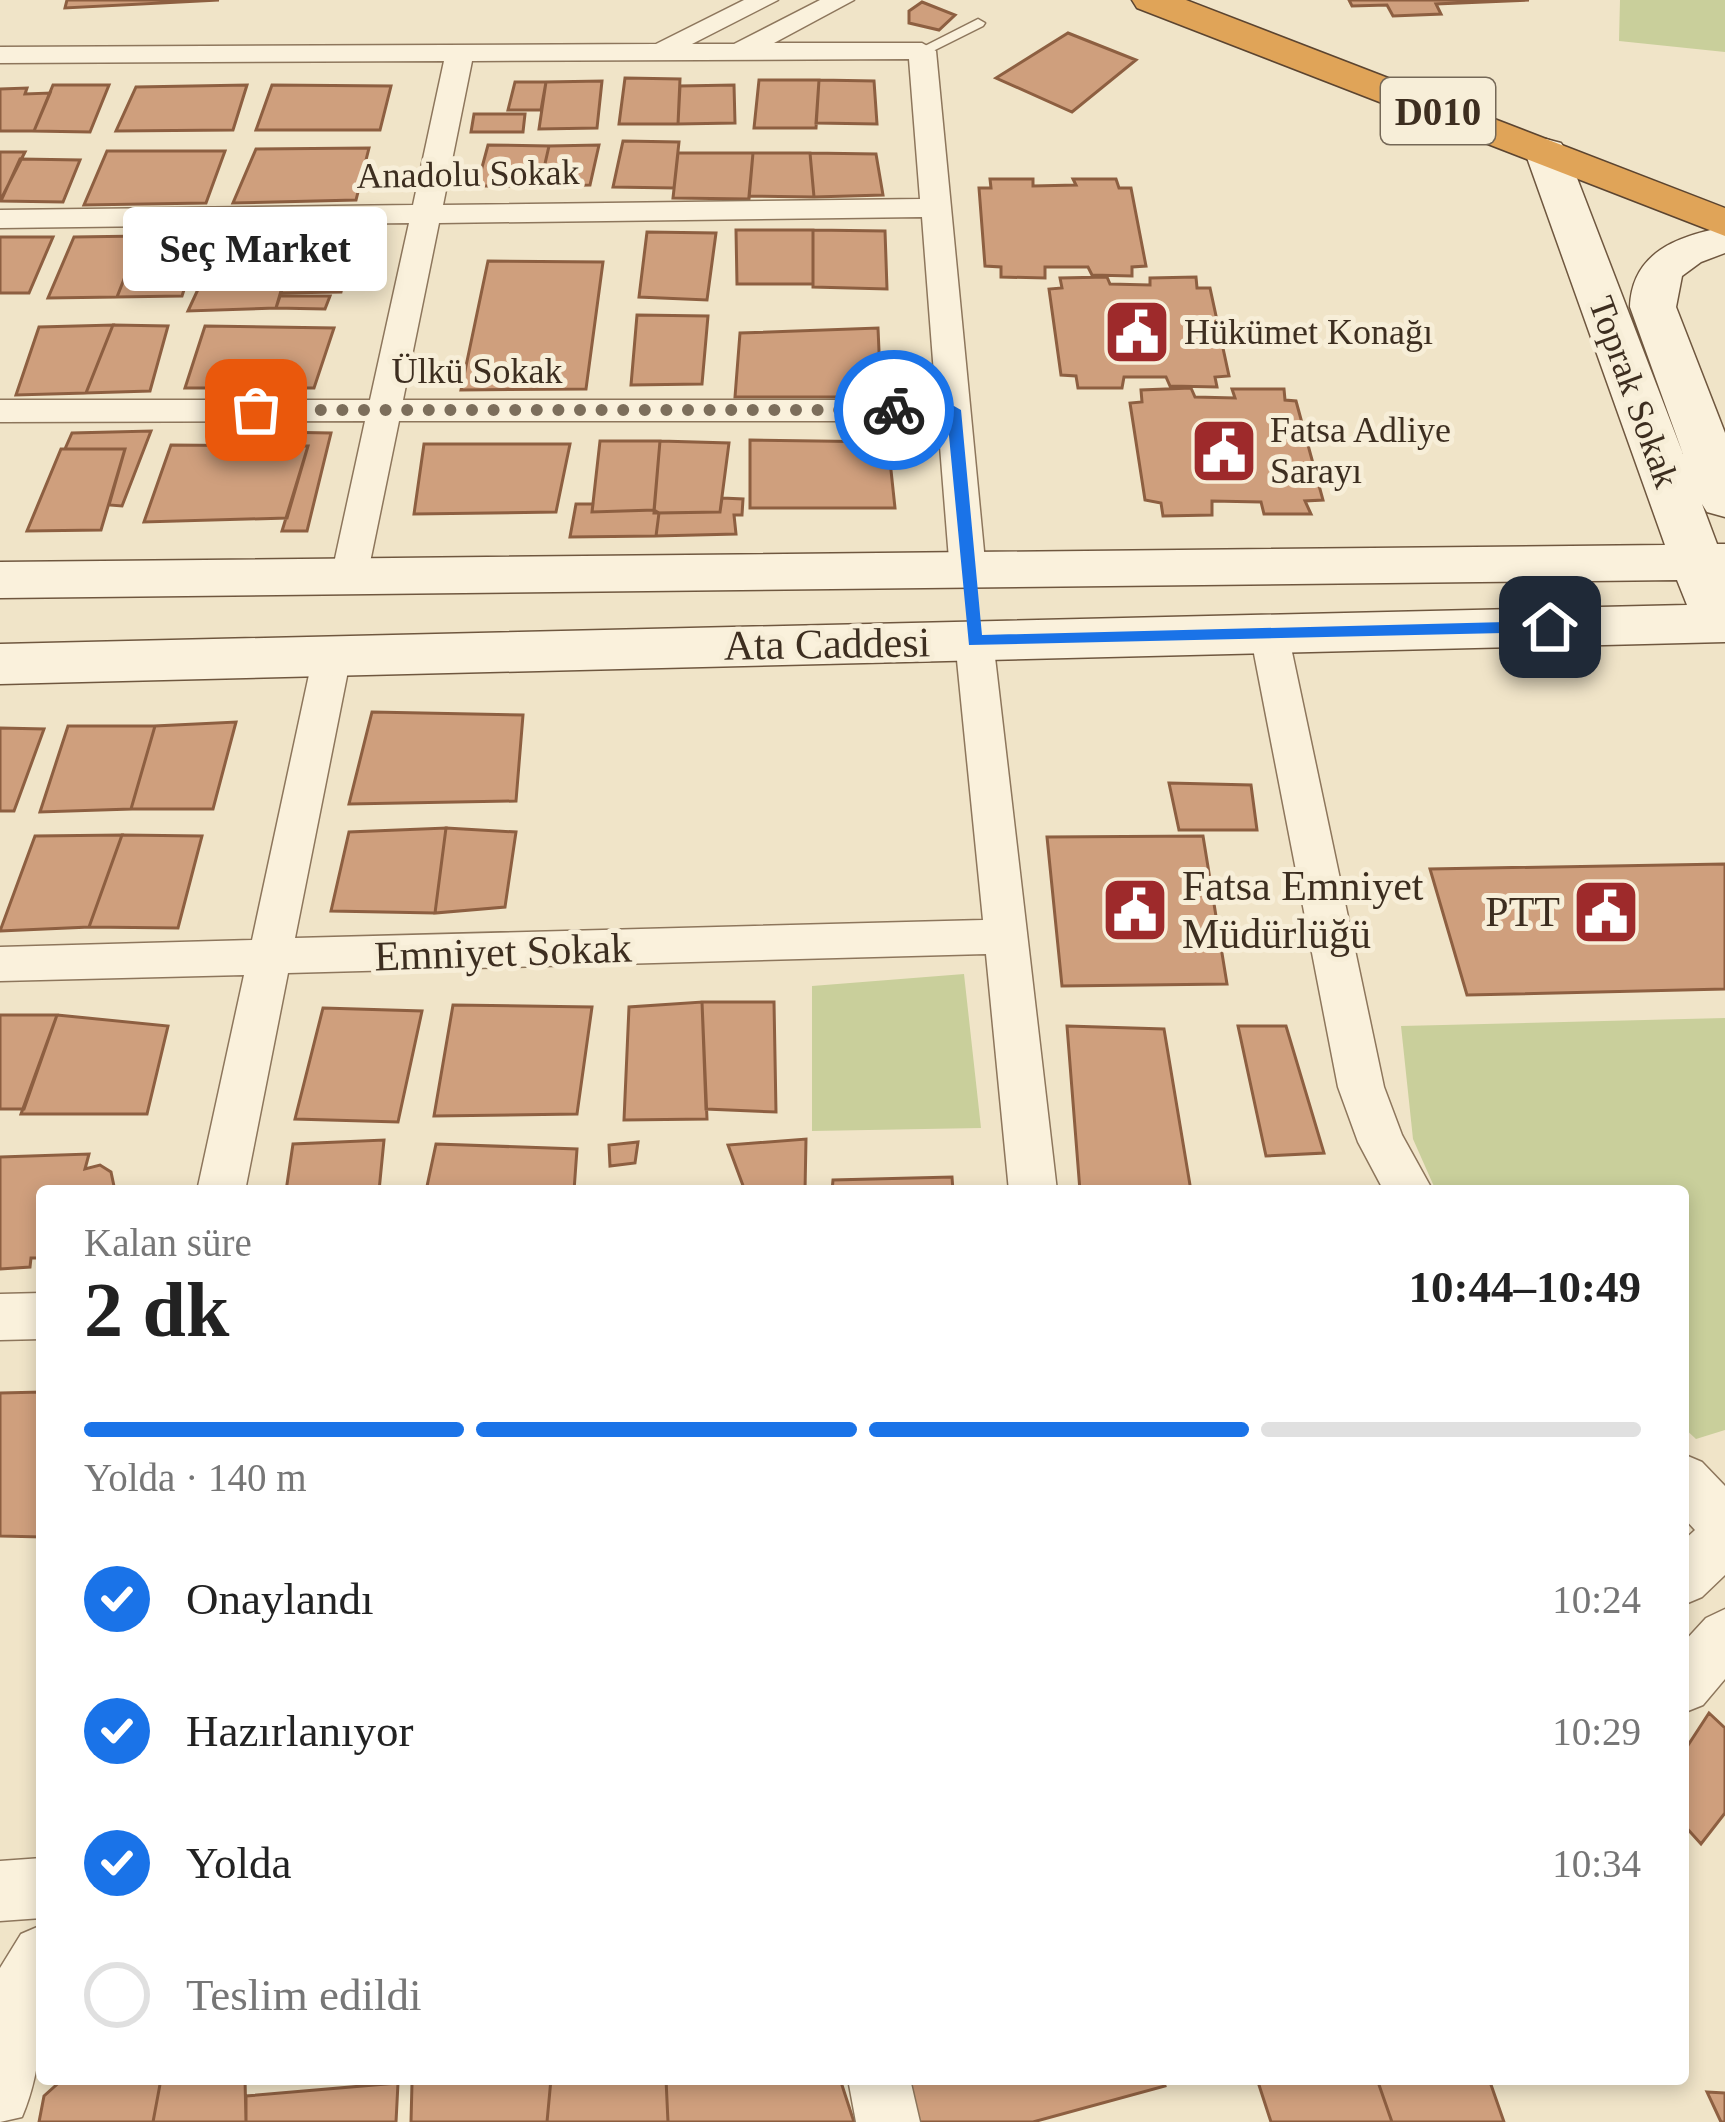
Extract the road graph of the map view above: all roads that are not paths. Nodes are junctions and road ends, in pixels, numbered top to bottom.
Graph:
1 (765, 0) edge
2 (841, 0) edge
3 (1151, 0) edge
4 (977, 23) dead end
5 (737, 51) junction
6 (922, 51) junction
7 (460, 52) junction
8 (652, 52) junction
9 (0, 55) edge
10 (1546, 152) junction
11 (936, 208) junction
12 (426, 213) junction
13 (0, 219) edge
14 (1725, 223) edge
15 (1725, 240) edge
16 (384, 410) junction
17 (954, 410) junction
18 (0, 412) edge
19 (1725, 500) edge
20 (1711, 563) edge
21 (1255, 570) junction
22 (968, 572) junction
23 (349, 577) junction
24 (0, 580) edge
25 (1724, 626) edge
26 (1269, 633) junction
27 (974, 640) junction
28 (332, 656) junction
29 (0, 664) edge
30 (1006, 936) junction
31 (269, 959) junction
32 (0, 964) edge
33 (222, 1185) edge
34 (1033, 1185) edge
35 (1406, 1185) edge
36 (36, 1316) edge
37 (0, 1317) edge
38 (1689, 1486) edge
39 (1725, 1523) edge
40 (1725, 1538) edge
41 (1689, 1572) edge
42 (1725, 1636) edge
43 (1689, 1678) edge
44 (36, 1888) edge
45 (0, 1891) edge
46 (26, 1984) edge
47 (880, 2085) edge
48 (0, 2095) edge
49 (888, 2122) edge

1 - 8 street
2 - 5 street
3 - 10 highway, D010
4 - 6 lane
5 - 6 street
5 - 8 street
6 - 11 street
7 - 8 street
7 - 9 street
7 - 12 street
10 - 14 highway, D010
10 - 20 main road, Toprak Sokak
11 - 12 street, Anadolu Sokak
11 - 17 street
12 - 13 street, Anadolu Sokak
12 - 16 street
15 - 19 main road, Toprak Sokak
16 - 17 street, Ülkü Sokak
16 - 18 street, Ülkü Sokak
16 - 23 street
17 - 22 street
20 - 21 main road, Ata Caddesi
20 - 25 main road, Toprak Sokak
21 - 22 main road, Ata Caddesi
21 - 26 main road
22 - 23 main road, Ata Caddesi
22 - 27 main road
23 - 24 main road, Ata Caddesi
23 - 28 main road
25 - 26 main road, Ata Caddesi
26 - 27 main road, Ata Caddesi
26 - 35 street
27 - 28 main road, Ata Caddesi
27 - 30 street
28 - 29 main road, Ata Caddesi
28 - 31 street
30 - 31 street, Emniyet Sokak
30 - 34 street
31 - 32 street, Emniyet Sokak
31 - 33 street
36 - 37 street
38 - 39 street
40 - 41 street
42 - 43 street
44 - 45 street
46 - 48 street
47 - 49 street

